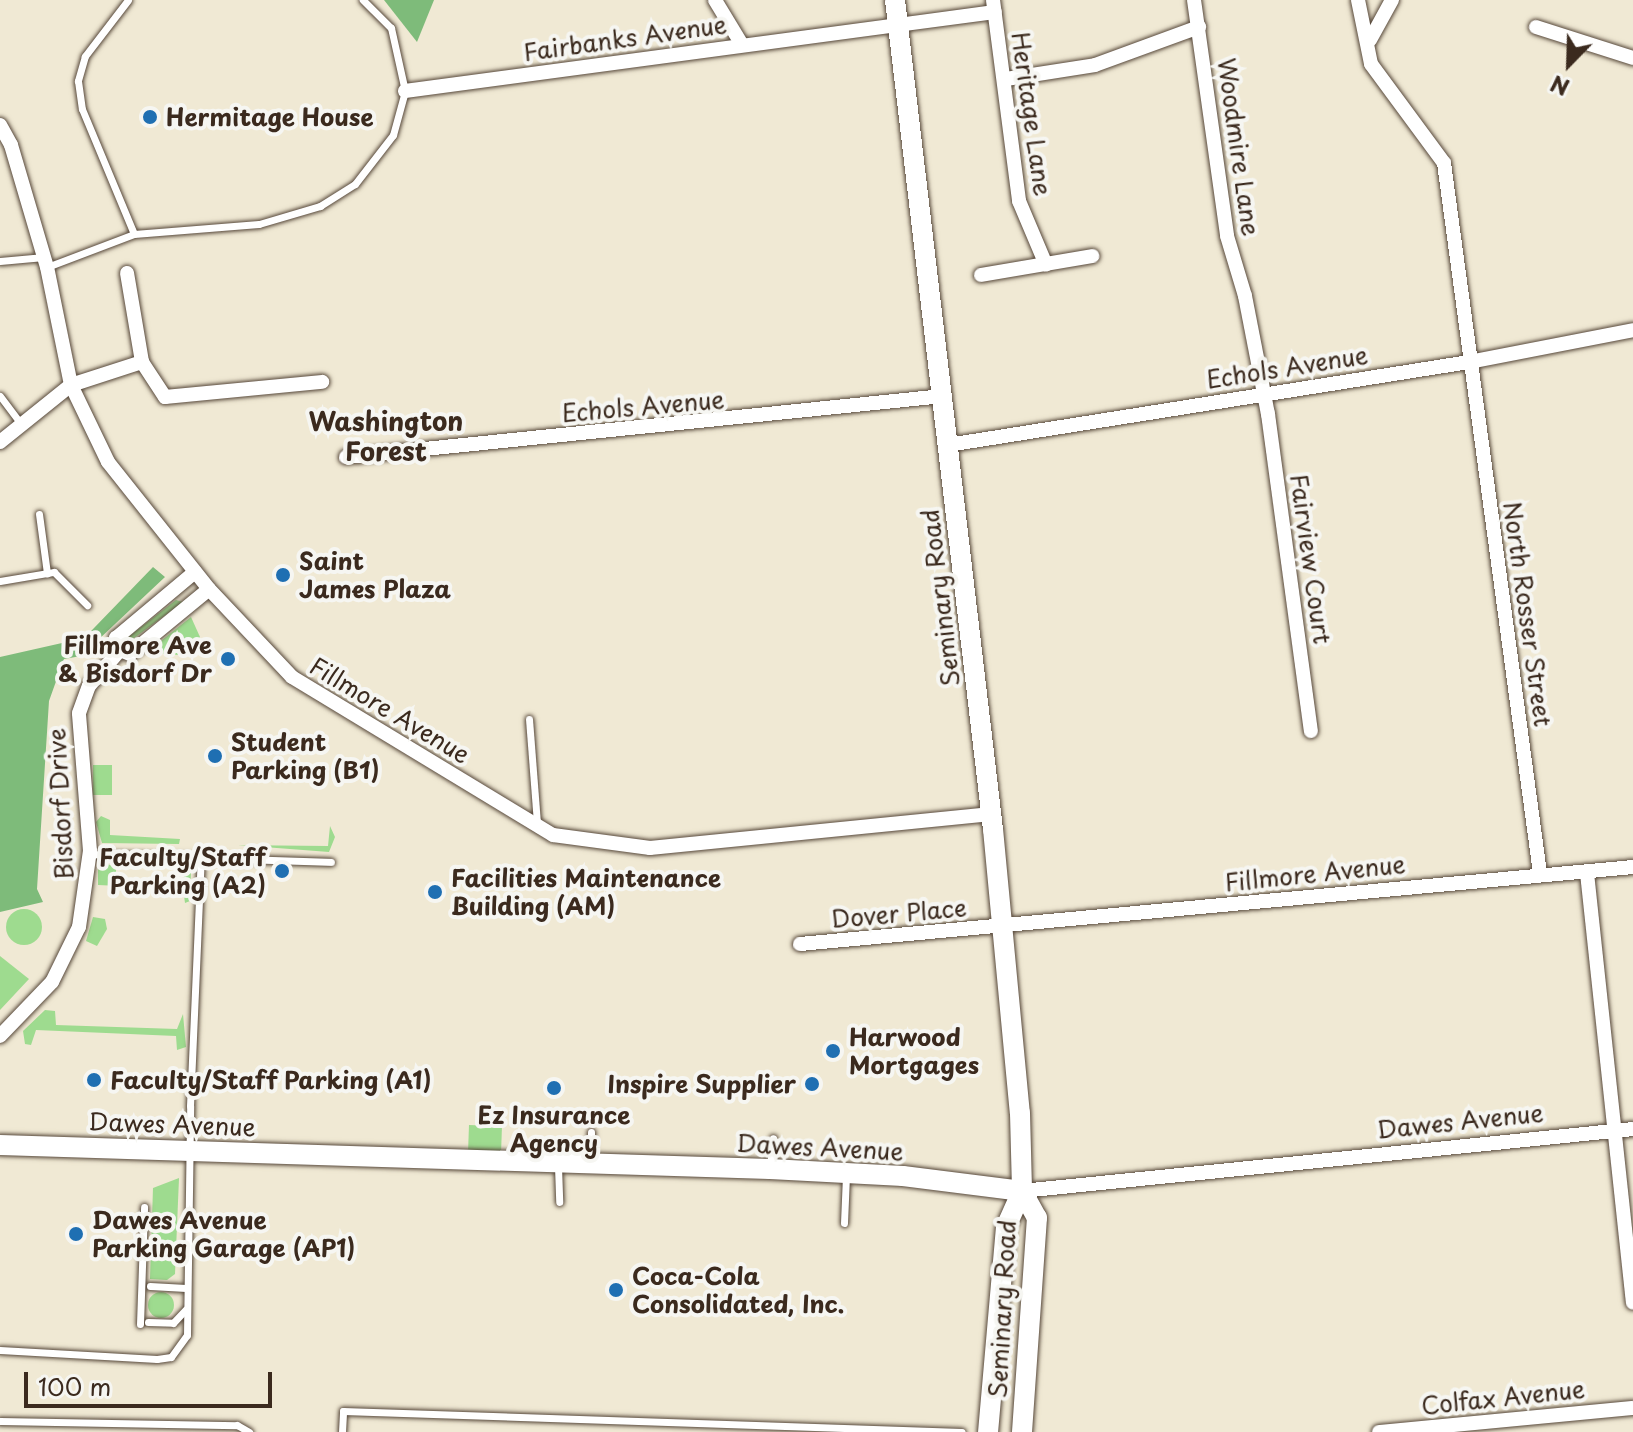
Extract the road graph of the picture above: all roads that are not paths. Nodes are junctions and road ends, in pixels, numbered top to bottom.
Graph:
1 (128, 0) edge
2 (363, 0) edge
3 (715, 0) edge
4 (895, 0) edge
5 (1194, 0) edge
6 (1358, 0) edge
7 (1392, 0) edge
8 (994, 6) edge
9 (898, 23) junction
10 (1199, 27) junction
11 (1536, 27) dead end
12 (1370, 40) junction
13 (741, 43) junction
14 (1633, 58) edge
15 (1006, 79) junction
16 (405, 91) junction
17 (0, 125) edge
18 (134, 234) junction
19 (1092, 256) dead end
20 (0, 261) edge
21 (45, 262) junction
22 (1046, 265) junction
23 (127, 273) dead end
24 (981, 275) dead end
25 (1633, 330) edge
26 (142, 362) junction
27 (1469, 362) junction
28 (322, 382) dead end
29 (71, 385) junction
30 (1261, 393) junction
31 (0, 396) edge
32 (943, 396) junction
33 (22, 425) junction
34 (0, 442) edge
35 (948, 445) junction
36 (346, 457) dead end
37 (39, 514) dead end
38 (195, 572) junction
39 (47, 573) junction
40 (0, 581) edge
41 (209, 589) junction
42 (87, 605) dead end
43 (120, 650) junction
44 (529, 719) dead end
45 (1311, 731) dead end
46 (991, 814) junction
47 (538, 826) junction
48 (90, 854) junction
49 (201, 857) junction
50 (331, 862) dead end
51 (1633, 867) edge
52 (1540, 873) junction
53 (1587, 873) junction
54 (1001, 926) junction
55 (800, 944) dead end
56 (0, 1036) edge
57 (1633, 1129) edge
58 (1615, 1131) junction
59 (591, 1132) dead end
60 (773, 1138) dead end
61 (0, 1145) edge
62 (191, 1151) junction
63 (558, 1166) junction
64 (591, 1167) junction
65 (770, 1169) junction
66 (846, 1174) junction
67 (1022, 1191) junction
68 (559, 1202) dead end
69 (144, 1207) dead end
70 (844, 1223) dead end
71 (150, 1286) dead end
72 (186, 1288) junction
73 (1633, 1303) edge
74 (185, 1310) junction
75 (0, 1350) edge
76 (1633, 1408) edge
77 (0, 1421) edge
78 (929, 1431) edge
79 (249, 1432) edge
80 (342, 1432) edge
81 (962, 1432) edge
82 (988, 1432) edge
83 (1022, 1432) edge
84 (1379, 1432) edge

1 - 18 lane
2 - 16 lane
3 - 13 street
4 - 9 main road, Seminary Road
5 - 10 street, Woodmire Lane
6 - 12 street, North Rosser Street
7 - 12 street
8 - 9 street, Heritage Lane
8 - 15 street, Heritage Lane
9 - 13 street, Fairbanks Avenue
9 - 32 main road, Seminary Road
10 - 15 street
10 - 30 street, Woodmire Lane
11 - 14 street
12 - 27 street, North Rosser Street
13 - 16 street, Fairbanks Avenue
15 - 22 street, Heritage Lane
16 - 18 lane
17 - 21 street, Fillmore Avenue
18 - 21 lane
19 - 22 street
20 - 21 lane
21 - 29 street, Fillmore Avenue
22 - 24 street
23 - 26 street
25 - 27 street, Echols Avenue
26 - 28 street
26 - 29 street
27 - 30 street, Echols Avenue
27 - 52 street, North Rosser Street
29 - 33 street
29 - 38 street, Fillmore Avenue
30 - 35 street, Echols Avenue
30 - 45 street, Fairview Court
31 - 33 lane
32 - 35 main road, Seminary Road
32 - 36 street, Echols Avenue
33 - 34 street
35 - 46 main road, Seminary Road
37 - 39 lane
38 - 41 street, Fillmore Avenue
38 - 43 street, Bisdorf Drive
39 - 40 lane
39 - 42 lane
41 - 43 street, Bisdorf Drive
41 - 47 street, Fillmore Avenue
43 - 48 street, Bisdorf Drive
44 - 47 lane
46 - 47 street, Fillmore Avenue
46 - 54 main road, Seminary Road
48 - 49 lane
48 - 56 street, Bisdorf Drive
49 - 50 lane
49 - 62 lane
51 - 53 street, Fillmore Avenue
52 - 53 street, Fillmore Avenue
52 - 54 street, Fillmore Avenue
53 - 58 street
54 - 55 street, Dover Place
54 - 67 main road, Seminary Road
57 - 58 street, Dawes Avenue
58 - 67 street, Dawes Avenue
58 - 73 street
59 - 64 lane
60 - 65 lane
61 - 62 main road, Dawes Avenue
62 - 63 main road, Dawes Avenue
62 - 72 lane
63 - 64 main road, Dawes Avenue
63 - 68 lane
64 - 65 main road, Dawes Avenue
65 - 66 main road, Dawes Avenue
66 - 67 main road, Dawes Avenue
66 - 70 lane
67 - 82 main road, Seminary Road
67 - 83 main road, Seminary Road
69 - 74 lane
71 - 72 lane
72 - 74 lane
74 - 75 lane
76 - 84 street, Colfax Avenue
77 - 79 lane
78 - 80 lane
78 - 81 lane

